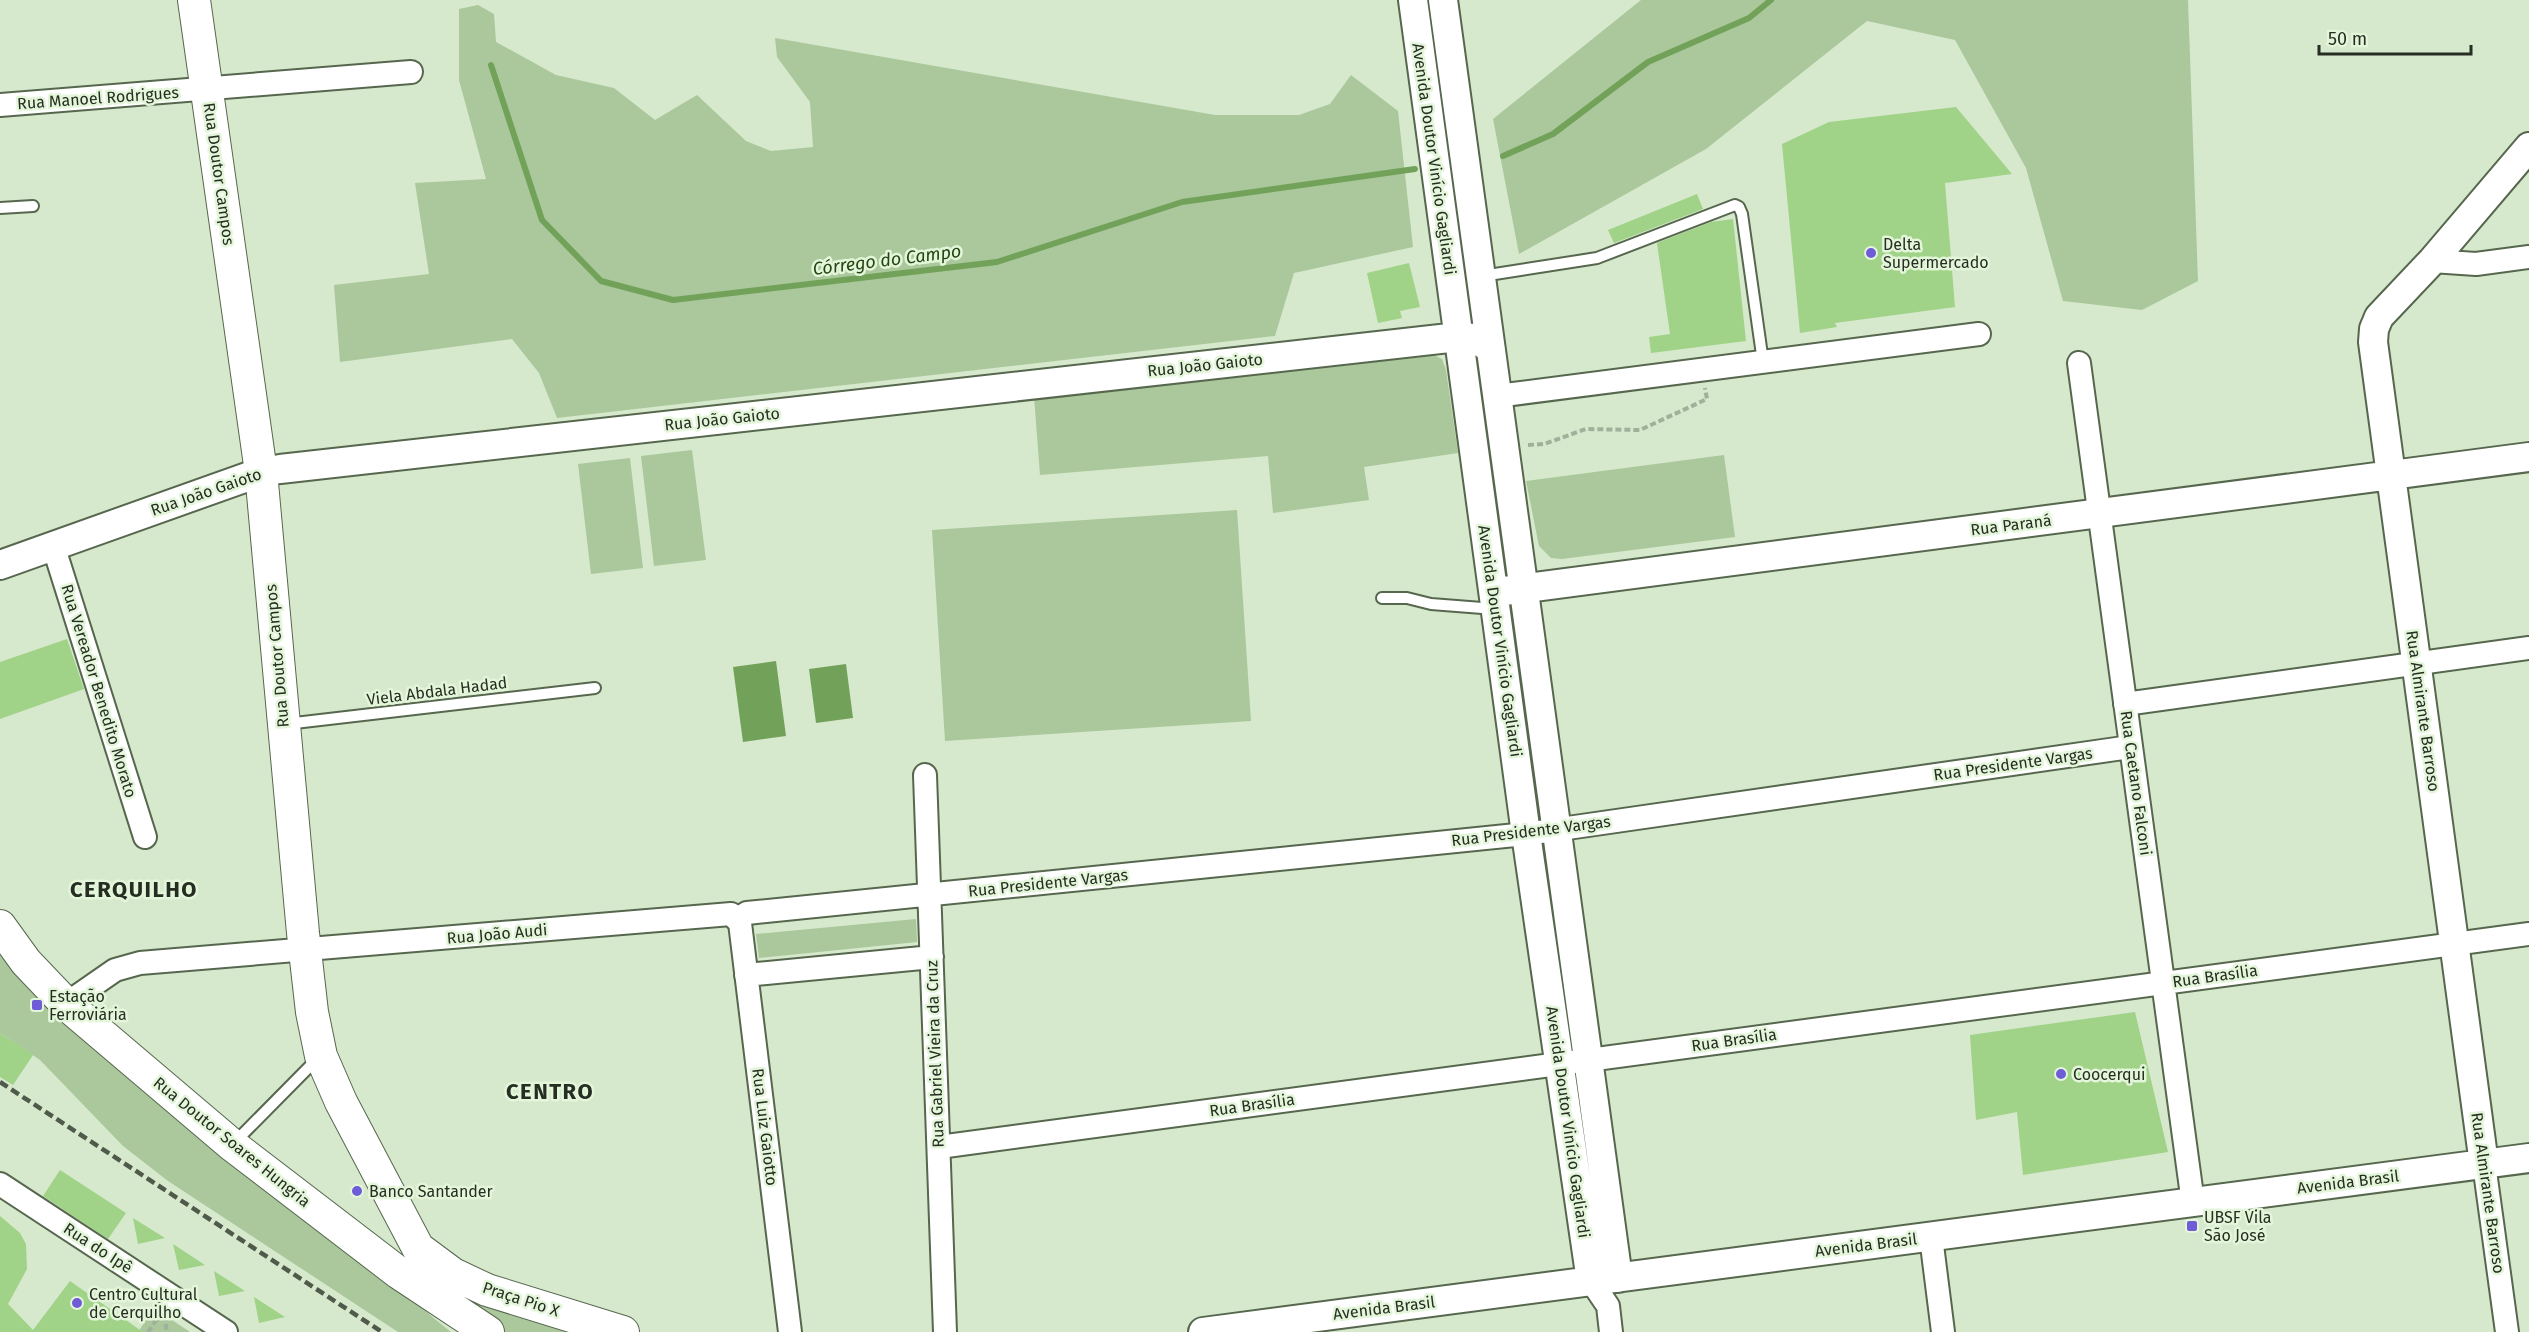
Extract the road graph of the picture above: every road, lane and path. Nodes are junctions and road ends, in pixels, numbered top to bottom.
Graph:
1 (194, 0) edge
2 (1413, 0) edge
3 (1443, 0) edge
4 (411, 72) dead end
5 (207, 90) junction
6 (0, 105) edge
7 (2529, 147) edge
8 (33, 206) dead end
9 (0, 208) edge
10 (2529, 257) edge
11 (2432, 261) junction
12 (1481, 276) junction
13 (1979, 334) dead end
14 (1458, 337) junction
15 (1491, 350) junction
16 (1763, 362) junction
17 (2079, 363) dead end
18 (1703, 370) junction
19 (1464, 384) junction
20 (1497, 396) junction
21 (1504, 445) junction
22 (2529, 457) edge
23 (261, 472) junction
24 (2391, 475) junction
25 (2099, 513) junction
26 (53, 545) junction
27 (0, 565) edge
28 (1524, 589) junction
29 (1382, 598) dead end
30 (1494, 601) junction
31 (2529, 648) edge
32 (2417, 664) junction
33 (595, 688) dead end
34 (2125, 704) junction
35 (283, 724) junction
36 (2130, 747) junction
37 (925, 776) dead end
38 (1557, 829) junction
39 (1526, 834) junction
40 (145, 837) dead end
41 (930, 895) junction
42 (740, 923) junction
43 (0, 926) edge
44 (2529, 934) edge
45 (2455, 944) junction
46 (305, 951) junction
47 (932, 957) junction
48 (746, 975) junction
49 (2163, 983) junction
50 (66, 1004) junction
51 (321, 1056) junction
52 (1589, 1060) junction
53 (1559, 1064) junction
54 (232, 1145) junction
55 (939, 1147) junction
56 (2529, 1158) edge
57 (2484, 1164) junction
58 (0, 1184) edge
59 (2193, 1203) junction
60 (1931, 1237) junction
61 (399, 1273) junction
62 (453, 1274) joint
63 (1605, 1279) junction
64 (163, 1310) dead end
65 (584, 1319) junction
66 (1273, 1327) edge
67 (167, 1332) edge
68 (226, 1332) edge
69 (468, 1332) edge
70 (488, 1332) edge
71 (546, 1332) edge
72 (623, 1332) edge
73 (790, 1332) edge
74 (945, 1332) edge
75 (1203, 1332) edge
76 (1611, 1332) edge
77 (1943, 1332) edge
78 (2507, 1332) edge

1 - 5 main road, Rua Doutor Campos
2 - 14 street, Avenida Doutor Vinício Gagliardi
3 - 12 street, Avenida Doutor Vinício Gagliardi
4 - 5 street, Rua Manoel Rodrigues
5 - 6 street, Rua Manoel Rodrigues
5 - 23 main road, Rua Doutor Campos
7 - 11 street, Rua Almirante Barroso
8 - 9 lane
10 - 11 street
11 - 24 street, Rua Almirante Barroso
12 - 15 street, Avenida Doutor Vinício Gagliardi
12 - 16 lane
13 - 16 street
14 - 15 street
14 - 19 street, Avenida Doutor Vinício Gagliardi
14 - 23 street, Rua João Gaioto
15 - 20 street, Avenida Doutor Vinício Gagliardi
16 - 18 street
17 - 25 street, Rua Caetano Falconi
18 - 20 street
18 - 21 path
19 - 20 street
19 - 30 street, Avenida Doutor Vinício Gagliardi
20 - 21 street, Avenida Doutor Vinício Gagliardi
21 - 28 street, Avenida Doutor Vinício Gagliardi
22 - 24 street, Rua Paraná
23 - 26 street, Rua João Gaioto
23 - 35 main road, Rua Doutor Campos
24 - 25 street, Rua Paraná
24 - 32 street, Rua Almirante Barroso
25 - 28 street, Rua Paraná
25 - 34 street, Rua Caetano Falconi
26 - 27 street, Rua João Gaioto
26 - 40 street, Rua Vereador Benedito Morato
28 - 30 street, Rua Paraná
28 - 38 street, Avenida Doutor Vinício Gagliardi
29 - 30 lane
30 - 39 street, Avenida Doutor Vinício Gagliardi
31 - 32 street
32 - 34 street
32 - 45 street, Rua Almirante Barroso
33 - 35 lane, Viela Abdala Hadad
34 - 36 street, Rua Caetano Falconi
35 - 46 main road, Rua Doutor Campos
36 - 38 street, Rua Presidente Vargas
36 - 49 street, Rua Caetano Falconi
37 - 41 street, Rua Gabriel Vieira da Cruz
38 - 39 street, Rua Presidente Vargas
38 - 52 street, Avenida Doutor Vinício Gagliardi
39 - 41 street, Rua Presidente Vargas
39 - 53 street, Avenida Doutor Vinício Gagliardi
41 - 42 street
41 - 47 street, Rua Gabriel Vieira da Cruz
42 - 46 street, Rua João Audi
42 - 48 street, Rua Luiz Gaiotto
43 - 50 main road, Rua Doutor Soares Hungria
44 - 45 street, Rua Brasília
45 - 49 street, Rua Brasília
45 - 57 street, Rua Almirante Barroso
46 - 50 street, Rua João Audi
46 - 51 main road, Rua Doutor Campos
47 - 48 street
47 - 55 street, Rua Gabriel Vieira da Cruz
48 - 73 street, Rua Luiz Gaiotto
49 - 52 street, Rua Brasília
49 - 59 street, Rua Caetano Falconi
50 - 54 main road, Rua Doutor Soares Hungria
51 - 54 lane
51 - 62 main road, Rua Doutor Campos
52 - 53 street, Rua Brasília
52 - 63 street, Avenida Doutor Vinício Gagliardi
53 - 55 street, Rua Brasília
53 - 63 street, Avenida Doutor Vinício Gagliardi
54 - 61 main road, Rua Doutor Soares Hungria
55 - 74 street, Rua Gabriel Vieira da Cruz
56 - 57 street, Avenida Brasil
57 - 59 street, Avenida Brasil
57 - 78 street, Rua Almirante Barroso
58 - 68 street, Rua do Ipê
59 - 60 street, Avenida Brasil
60 - 63 street, Avenida Brasil
60 - 77 street
61 - 69 main road
61 - 70 main road, Rua Doutor Soares Hungria
62 - 65 main road, Praça Pio X
63 - 66 street, Avenida Brasil
63 - 76 street
64 - 67 path
65 - 71 main road
65 - 72 main road, Praça Pio X
66 - 75 street, Avenida Brasil

